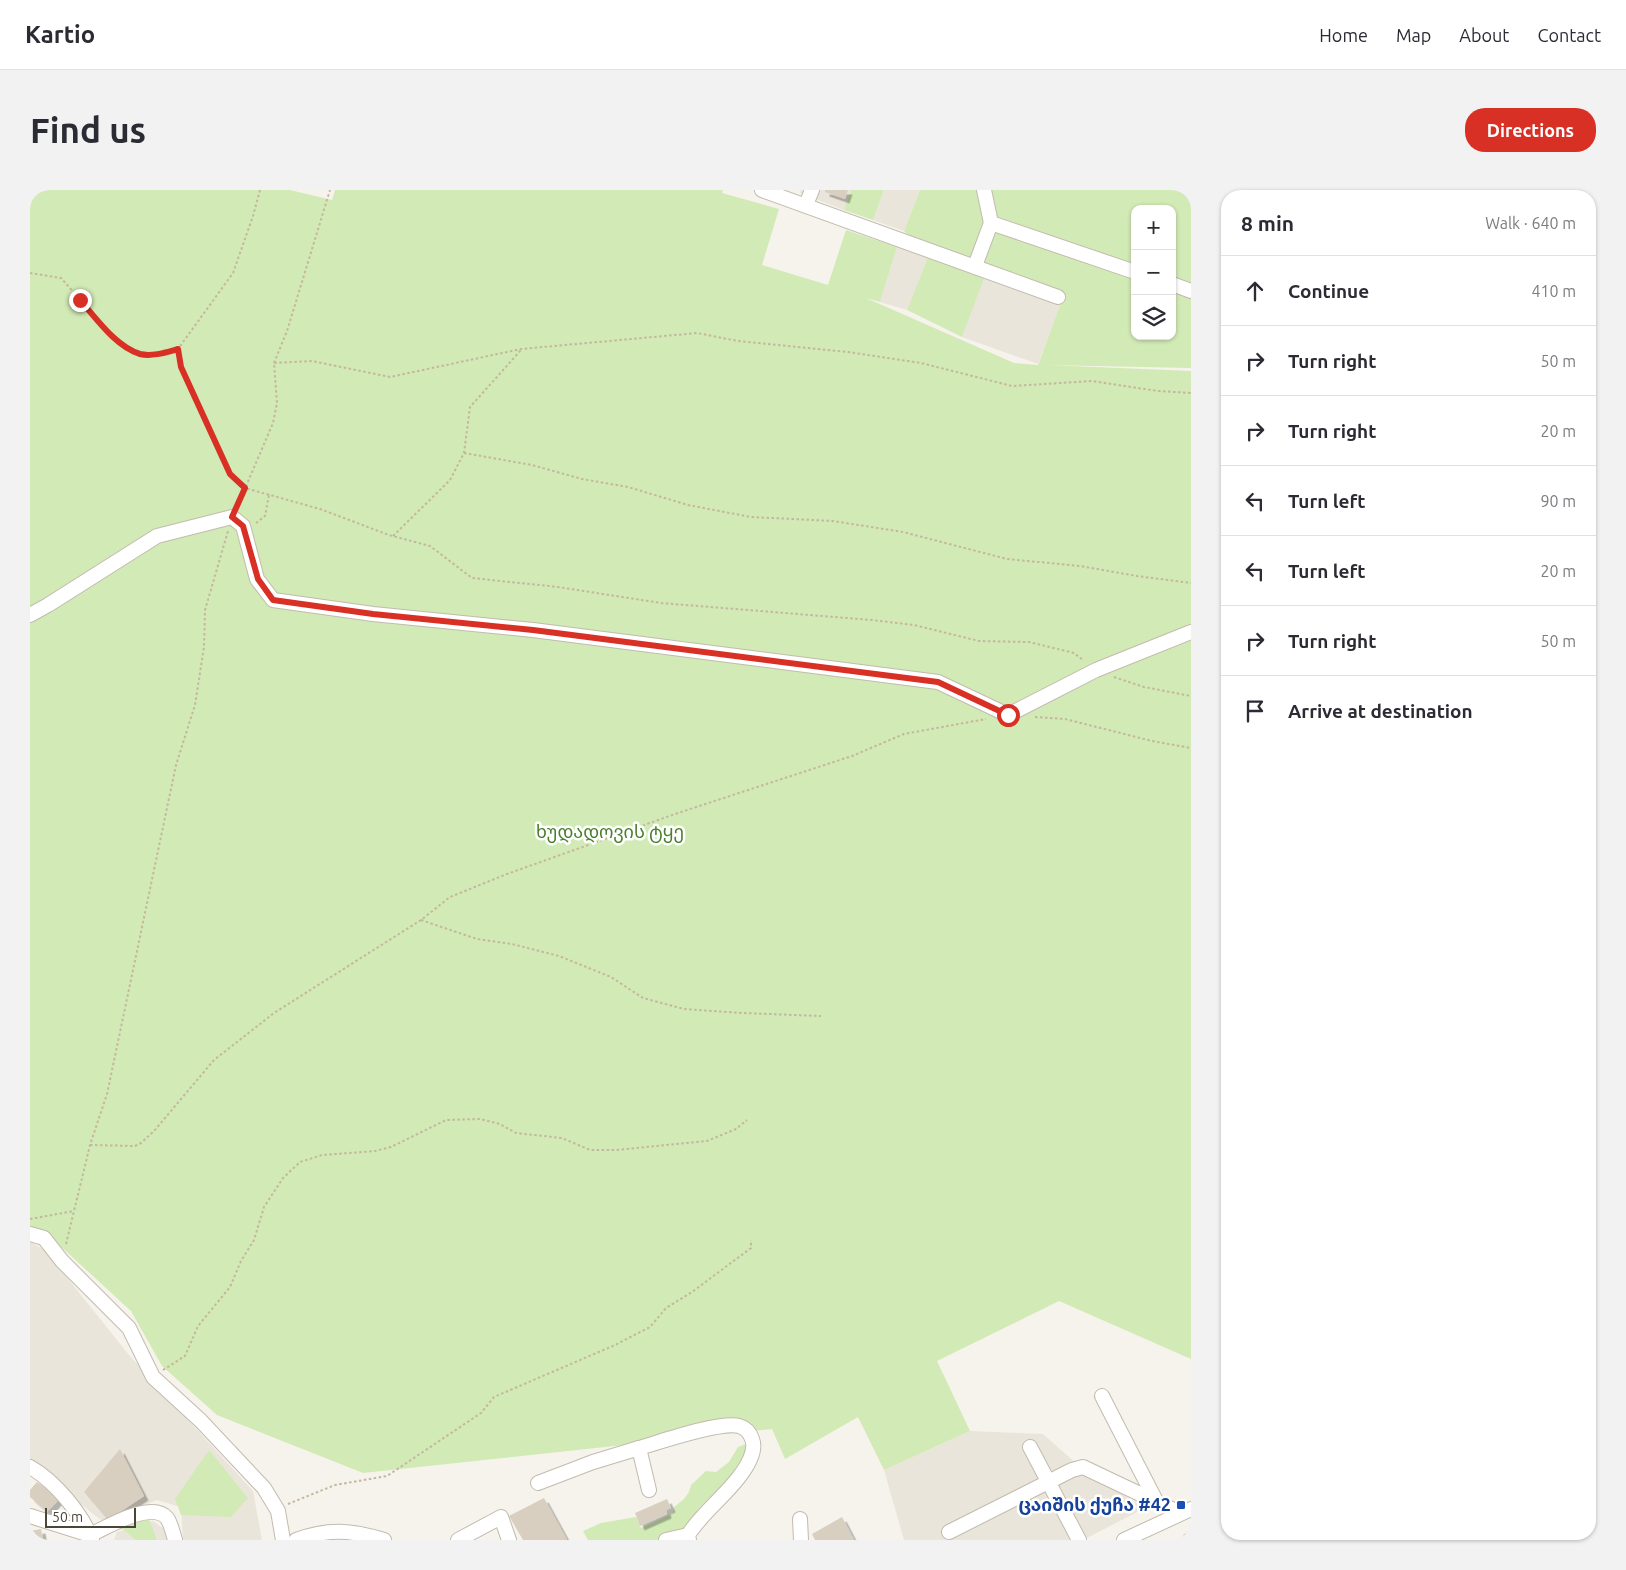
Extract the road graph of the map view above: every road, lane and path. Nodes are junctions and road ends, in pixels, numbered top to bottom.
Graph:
1 (260, 190) edge
2 (330, 190) edge
3 (762, 190) edge
4 (812, 190) edge
5 (984, 190) edge
6 (806, 205) junction
7 (991, 224) junction
8 (976, 266) junction
9 (1131, 271) edge
10 (30, 273) edge
11 (1176, 285) edge
12 (1191, 291) edge
13 (1058, 297) dead end
14 (178, 349) junction
15 (521, 349) junction
16 (274, 363) junction
17 (1191, 393) edge
18 (464, 452) junction
19 (245, 488) junction
20 (269, 494) junction
21 (238, 521) junction
22 (393, 536) junction
23 (1191, 583) edge
24 (30, 615) edge
25 (1191, 632) edge
26 (1096, 670) junction
27 (1191, 696) edge
28 (1008, 715) junction
29 (1191, 748) edge
30 (421, 920) junction
31 (821, 1016) dead end
32 (747, 1120) dead end
33 (90, 1145) junction
34 (74, 1211) junction
35 (30, 1220) edge
36 (30, 1234) edge
37 (751, 1240) dead end
38 (62, 1261) junction
39 (153, 1377) junction
40 (1102, 1396) dead end
41 (1030, 1447) dead end
42 (639, 1448) junction
43 (30, 1467) edge
44 (538, 1483) dead end
45 (1049, 1483) junction
46 (649, 1490) dead end
47 (1156, 1501) junction
48 (277, 1509) junction
49 (1186, 1511) edge
50 (30, 1516) edge
51 (800, 1520) dead end
52 (949, 1532) dead end
53 (91, 1537) edge
54 (688, 1537) edge
55 (175, 1540) edge
56 (283, 1540) edge
57 (296, 1540) edge
58 (384, 1540) edge
59 (458, 1540) edge
60 (509, 1540) edge
61 (666, 1540) edge
62 (801, 1540) edge
63 (1079, 1540) edge
64 (1124, 1540) edge

1 - 14 path
2 - 16 path
3 - 6 street
4 - 6 street
5 - 7 street
6 - 8 street
7 - 8 street
7 - 9 street
8 - 13 street
10 - 14 path
11 - 12 street
14 - 19 path
15 - 16 path
15 - 17 path
15 - 18 path
16 - 19 path
18 - 22 path
18 - 23 path
19 - 20 path
19 - 21 path
20 - 21 path
20 - 22 path
21 - 24 street
21 - 28 street
21 - 33 path
22 - 26 path
25 - 26 street
26 - 27 path
26 - 28 street
28 - 29 path
28 - 30 path
30 - 31 path
30 - 33 path
32 - 39 path
33 - 34 path
34 - 35 path
34 - 38 path
36 - 38 street
37 - 48 path
38 - 39 street
39 - 48 street
40 - 47 street
41 - 45 street
42 - 44 street
42 - 46 street
42 - 54 street
43 - 53 street
45 - 47 street
45 - 52 street
45 - 63 street
47 - 49 street
48 - 56 street
49 - 64 street
50 - 53 street
51 - 62 street
53 - 55 street
54 - 61 street
57 - 58 street
59 - 60 street

